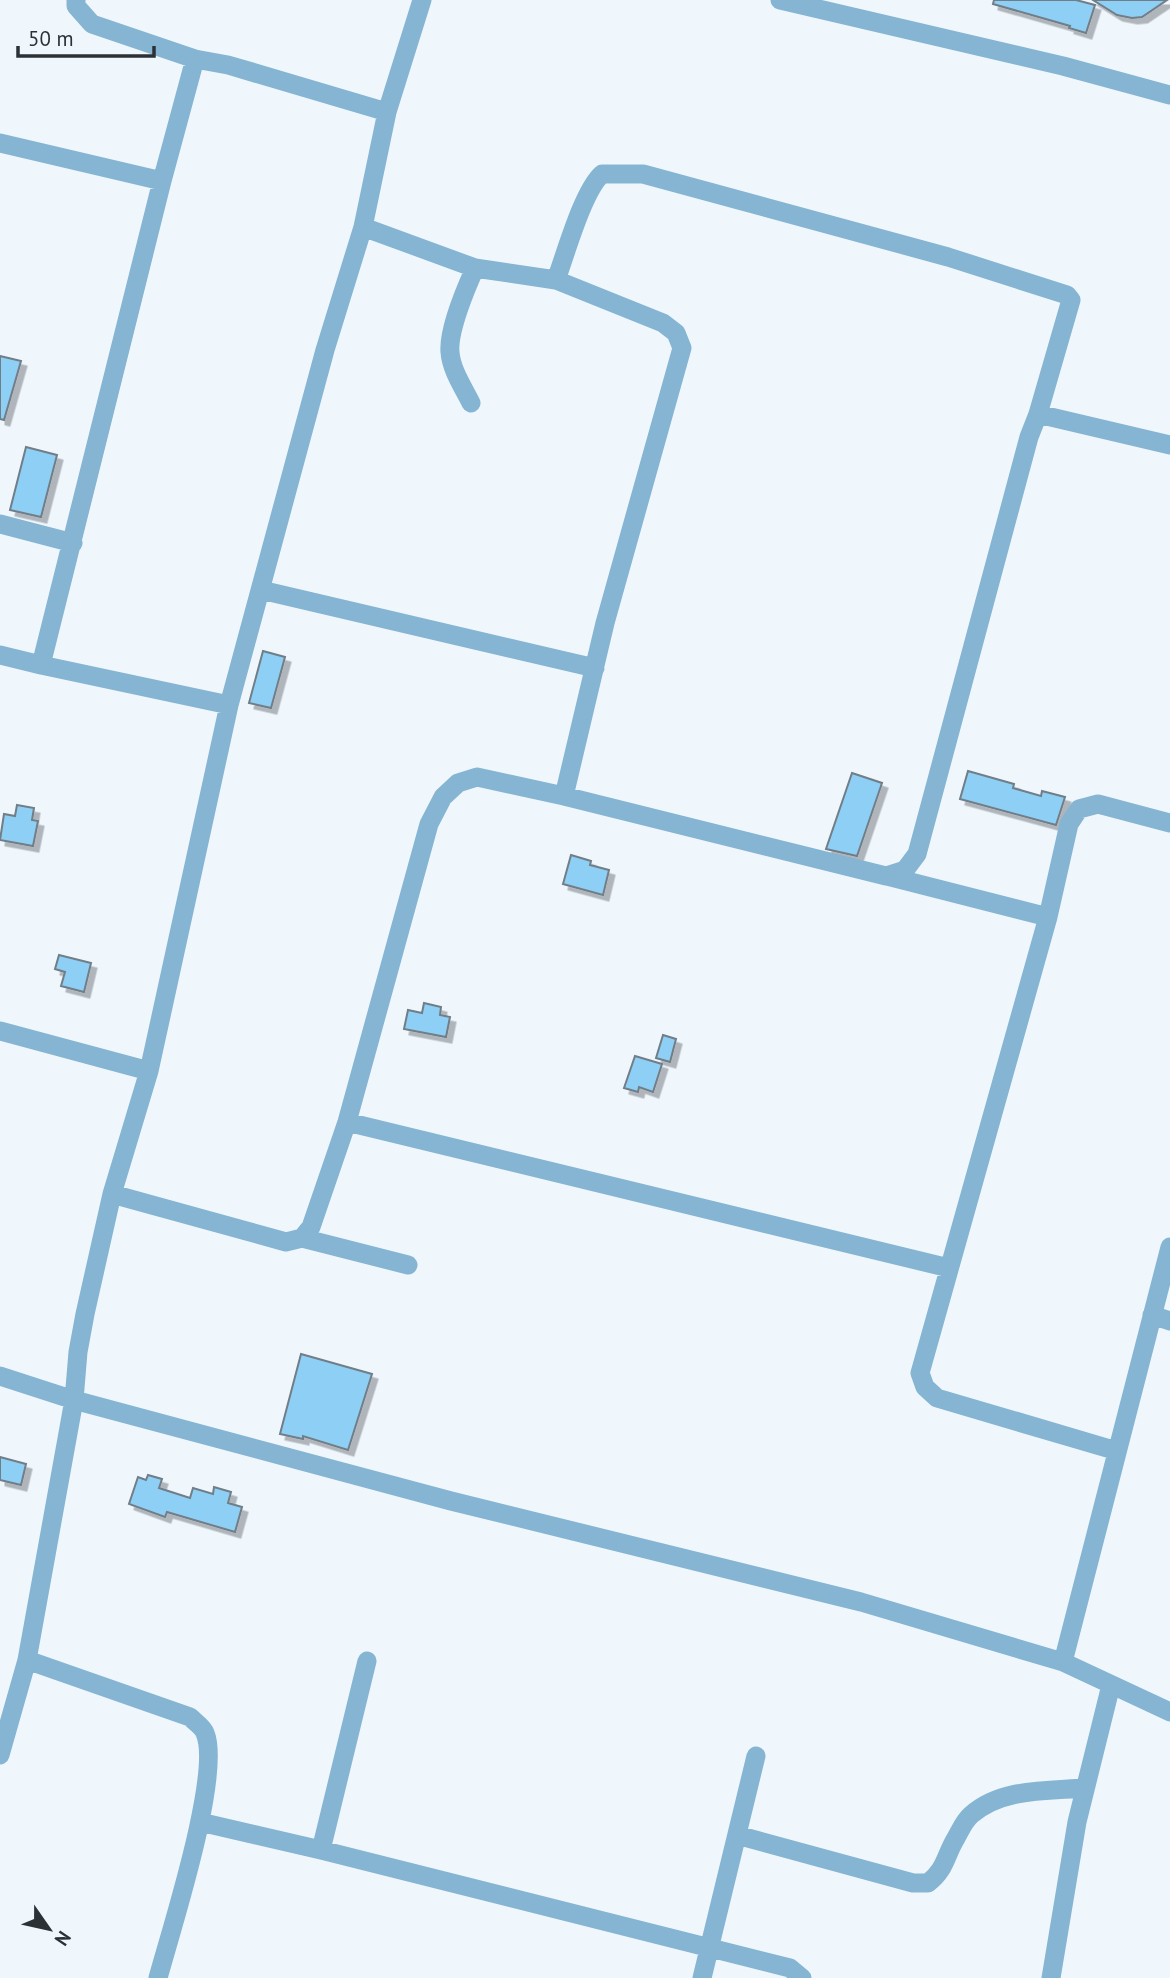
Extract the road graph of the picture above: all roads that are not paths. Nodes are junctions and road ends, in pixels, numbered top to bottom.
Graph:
1 (76, 0) edge
2 (422, 0) edge
3 (780, 0) edge
4 (195, 60) junction
5 (1170, 95) edge
6 (387, 112) junction
7 (0, 143) edge
8 (162, 181) junction
9 (362, 227) junction
10 (475, 268) junction
11 (556, 280) junction
12 (471, 403) dead end
13 (1038, 414) junction
14 (1170, 445) edge
15 (0, 524) edge
16 (72, 543) junction
17 (261, 590) junction
18 (0, 655) edge
19 (41, 665) junction
20 (595, 668) junction
21 (229, 705) junction
22 (564, 796) junction
23 (1170, 823) edge
24 (886, 876) junction
25 (1048, 917) junction
26 (0, 1031) edge
27 (149, 1071) junction
28 (347, 1122) junction
29 (112, 1195) junction
30 (302, 1238) junction
31 (1170, 1247) edge
32 (408, 1265) dead end
33 (949, 1268) junction
34 (1161, 1318) edge
35 (0, 1376) edge
36 (74, 1400) junction
37 (1117, 1451) junction
38 (27, 1660) junction
39 (367, 1661) dead end
40 (1063, 1662) junction
41 (1111, 1685) junction
42 (1170, 1712) edge
43 (0, 1755) edge
44 (756, 1756) dead end
45 (1085, 1788) junction
46 (200, 1822) junction
47 (737, 1835) junction
48 (321, 1850) junction
49 (709, 1949) junction
50 (158, 1978) edge
51 (702, 1978) edge
52 (802, 1978) edge
53 (1051, 1978) edge

1 - 4 street
2 - 6 street
3 - 5 street
4 - 6 street
4 - 8 street
6 - 9 street
7 - 8 street
8 - 16 street
9 - 10 street
9 - 17 street
10 - 11 street
10 - 12 street
11 - 13 street
11 - 20 street
13 - 14 street
13 - 24 street
15 - 16 street
16 - 19 street
17 - 20 street
17 - 21 street
18 - 19 street
19 - 21 street
20 - 22 street
21 - 27 street
22 - 24 street
22 - 28 street
23 - 25 street
24 - 25 street
25 - 33 street
26 - 27 street
27 - 29 street
28 - 30 street
28 - 33 street
29 - 30 street
29 - 36 street
30 - 32 street
31 - 34 street
33 - 37 street
34 - 37 street
35 - 36 street
36 - 38 street
36 - 40 street
37 - 40 street
38 - 43 street
38 - 46 street
39 - 48 street
40 - 41 street
41 - 42 street
41 - 45 street
44 - 47 street
45 - 47 street
45 - 53 street
46 - 48 street
46 - 50 street
47 - 49 street
48 - 49 street
49 - 51 street
49 - 52 street

